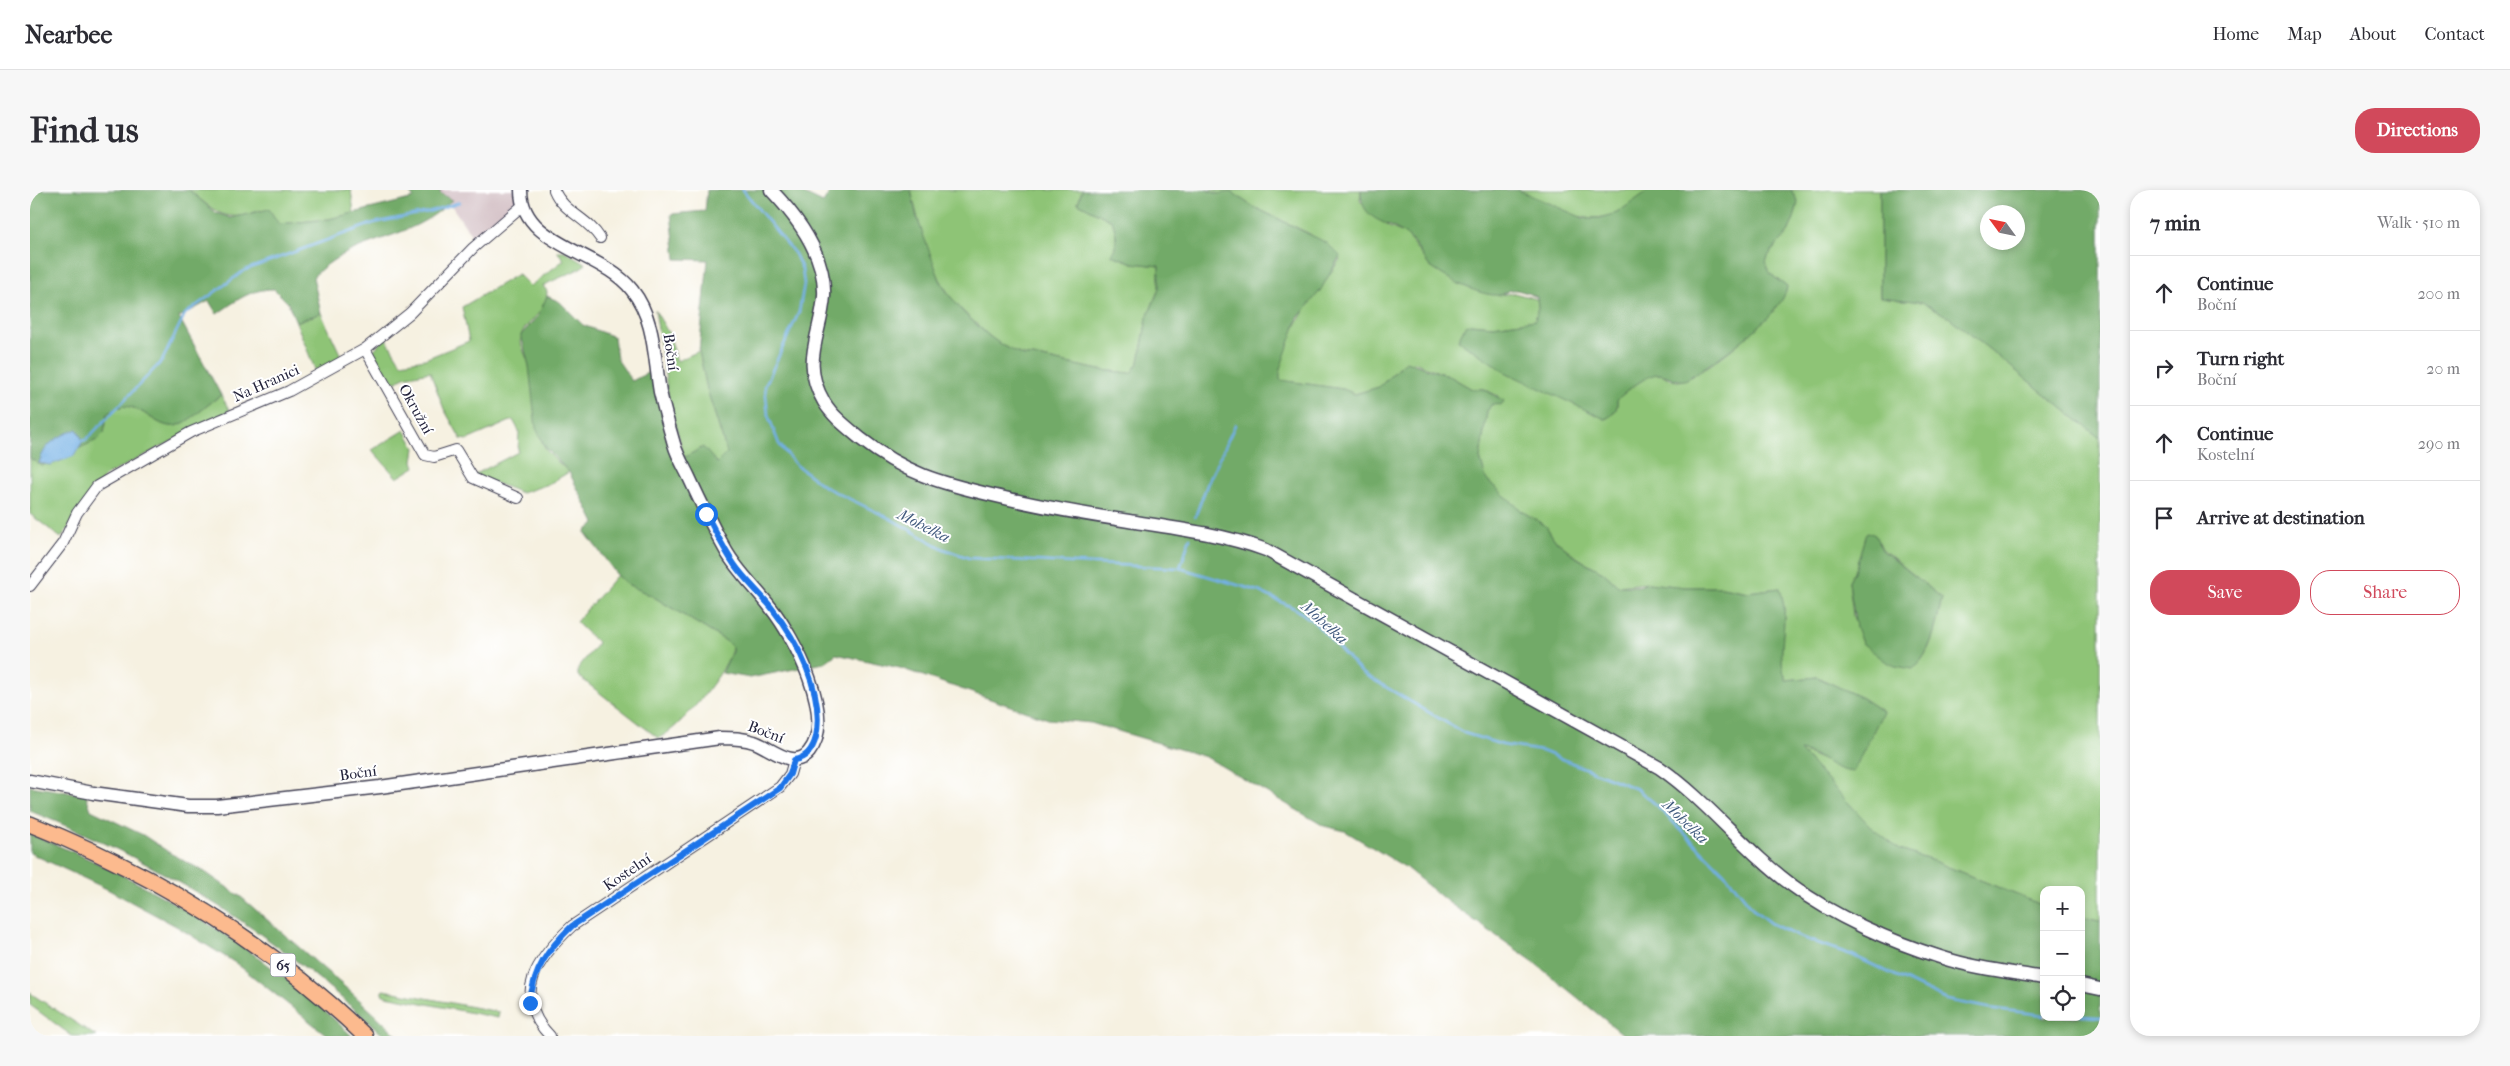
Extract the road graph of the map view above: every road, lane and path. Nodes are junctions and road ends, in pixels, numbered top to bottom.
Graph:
1 (521, 190) edge
2 (554, 190) edge
3 (772, 190) edge
4 (522, 206) junction
5 (600, 238) dead end
6 (365, 349) junction
7 (518, 498) dead end
8 (30, 586) edge
9 (794, 760) junction
10 (30, 781) edge
11 (30, 824) edge
12 (2040, 977) edge
13 (2085, 987) edge
14 (2100, 989) edge
15 (365, 1036) edge
16 (550, 1036) edge

1 - 4 street, Boční
2 - 5 street
3 - 12 street
4 - 6 street, Na Hranici
4 - 9 street, Boční
6 - 7 street, Okružní
6 - 8 street, Na Hranici
9 - 10 street, Boční
9 - 16 street, Kostelní
11 - 15 main road, 65
13 - 14 street

